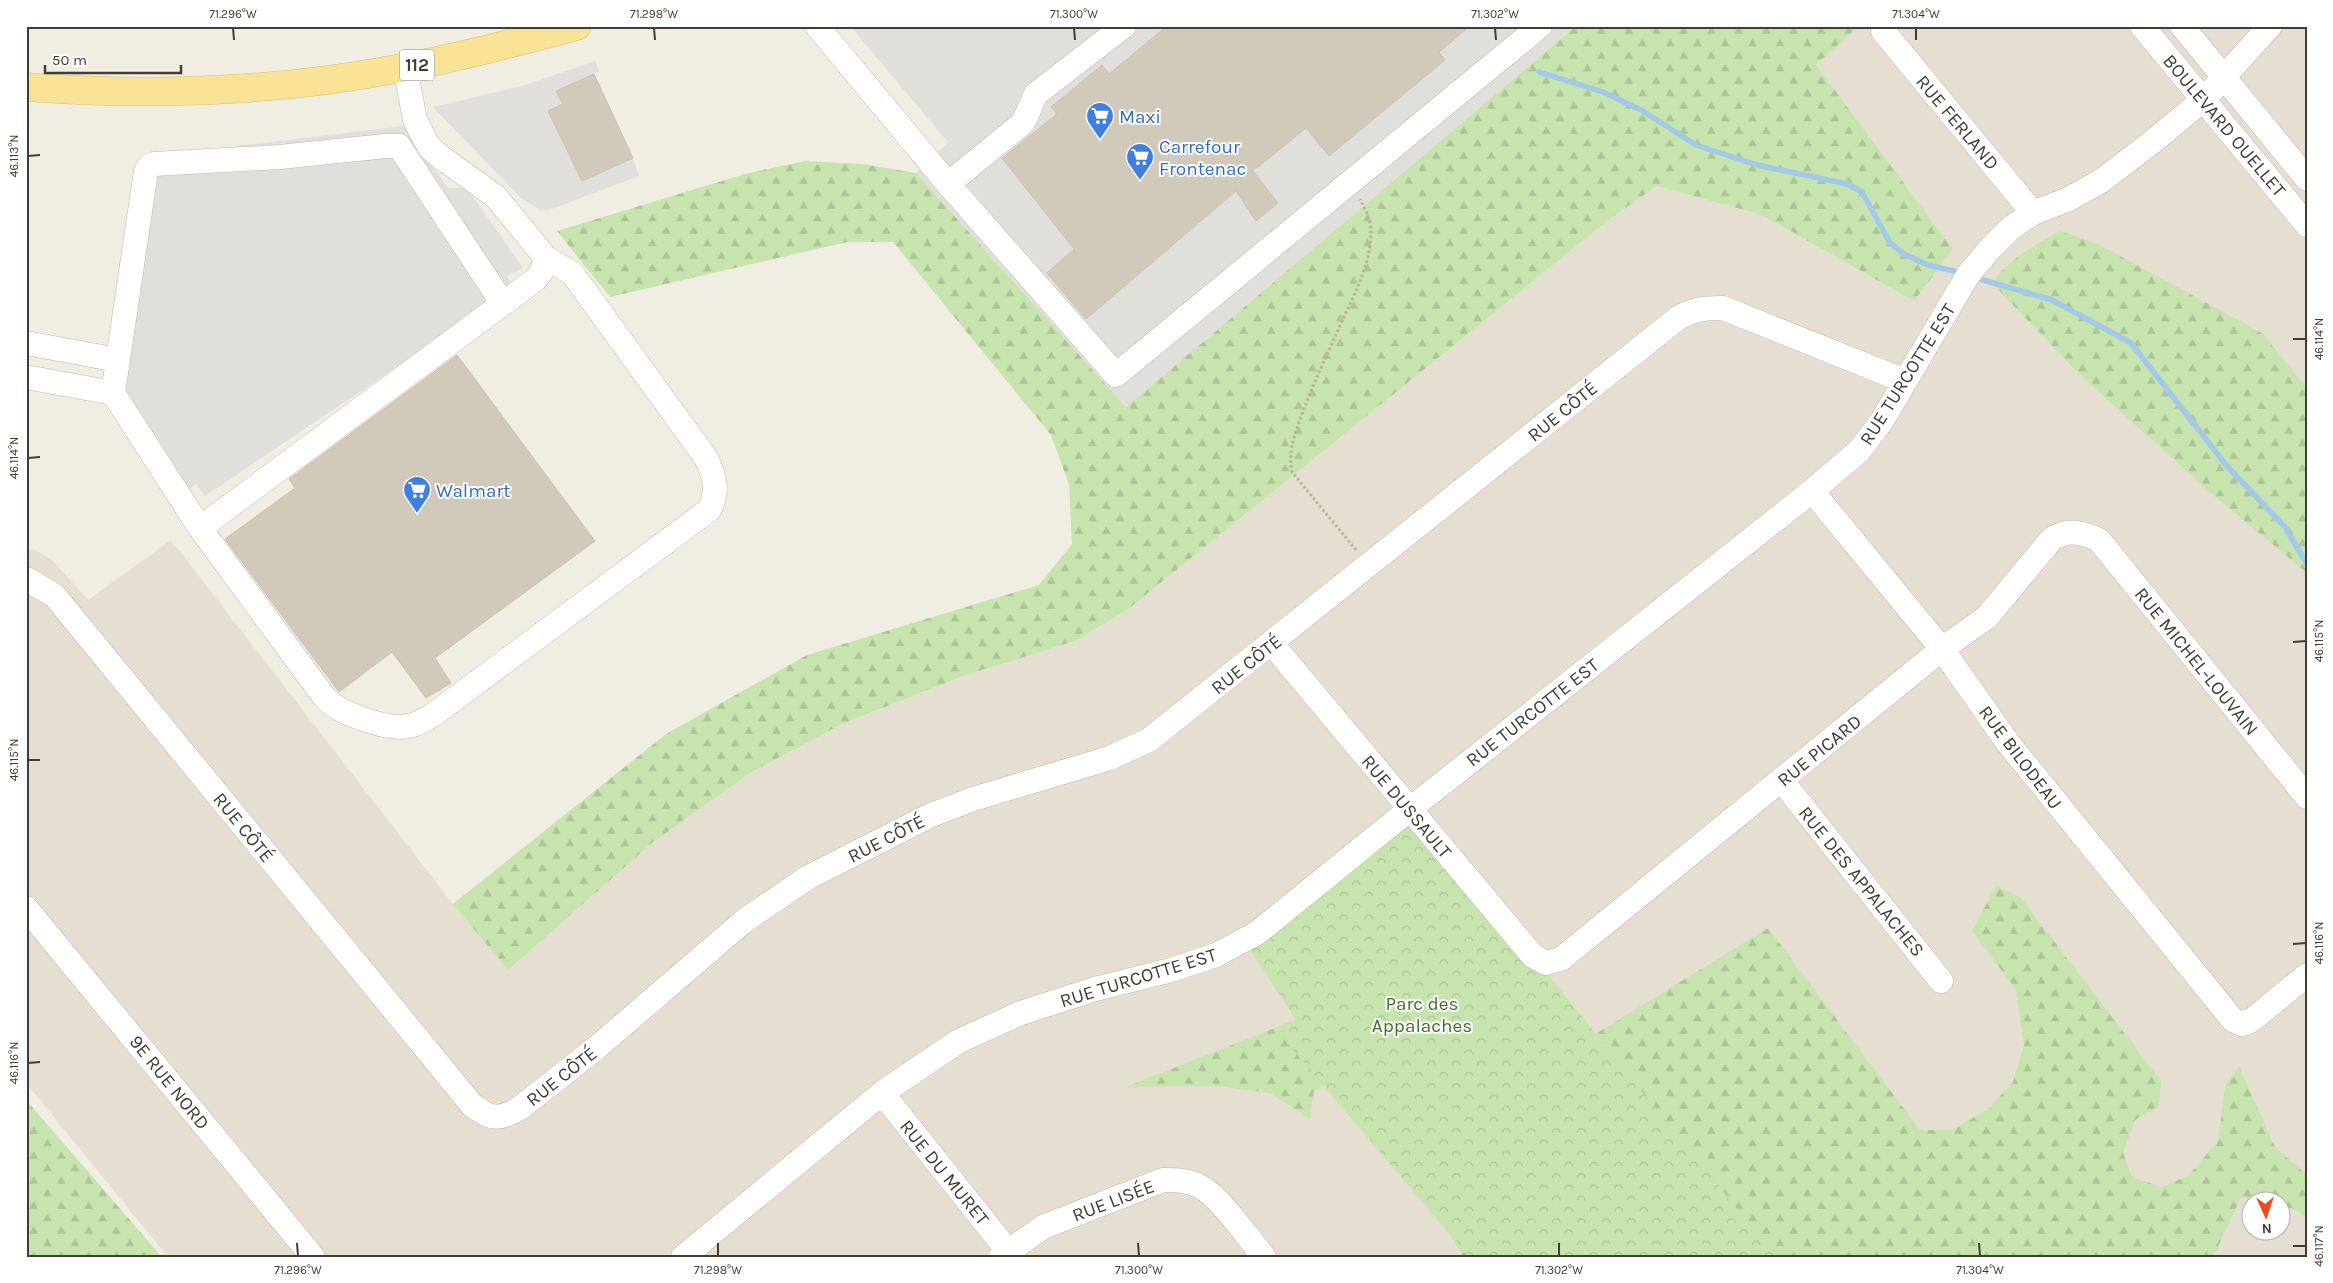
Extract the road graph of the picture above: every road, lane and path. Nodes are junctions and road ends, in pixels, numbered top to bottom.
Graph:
1 (577, 26) edge
2 (817, 26) edge
3 (1124, 26) edge
4 (1540, 26) edge
5 (2142, 26) edge
6 (2182, 26) edge
7 (2270, 26) edge
8 (1883, 32) dead end
9 (405, 67) junction
10 (2223, 76) junction
11 (26, 87) edge
12 (2203, 100) junction
13 (2307, 179) edge
14 (948, 184) junction
15 (1348, 184) junction
16 (2033, 214) junction
17 (2307, 224) edge
18 (546, 258) junction
19 (504, 304) junction
20 (26, 343) edge
21 (118, 360) junction
22 (26, 377) edge
23 (1905, 381) junction
24 (113, 393) junction
25 (1812, 491) junction
26 (200, 528) junction
27 (2081, 532) joint
28 (1369, 566) junction
29 (26, 579) edge
30 (1272, 644) junction
31 (1942, 649) junction
32 (1782, 781) junction
33 (2307, 797) edge
34 (1410, 809) junction
35 (26, 908) edge
36 (1546, 963) joint
37 (2307, 975) edge
38 (1941, 981) dead end
39 (882, 1093) junction
40 (1004, 1254) edge
41 (313, 1257) edge
42 (683, 1257) edge
43 (1264, 1257) edge

1 - 9 main road, 112
2 - 14 street
3 - 14 street
4 - 15 street
5 - 12 street, BOULEVARD OUELLET
6 - 10 street, BOULEVARD OUELLET
7 - 10 street, RUE TURCOTTE EST
8 - 16 street, RUE FERLAND
9 - 11 main road, 112
9 - 18 street
10 - 12 street, RUE TURCOTTE EST
10 - 13 street, BOULEVARD OUELLET
12 - 16 street, RUE TURCOTTE EST
12 - 17 street, BOULEVARD OUELLET
14 - 15 street
15 - 28 path
16 - 23 street, RUE TURCOTTE EST
18 - 19 street
18 - 26 street
19 - 21 street
19 - 26 street
20 - 21 street
21 - 24 street
22 - 24 street
23 - 25 street, RUE TURCOTTE EST
23 - 28 street, RUE CÔTÉ
24 - 26 street
25 - 31 street, RUE BILODEAU
25 - 34 street, RUE TURCOTTE EST
27 - 31 street, RUE PICARD
27 - 33 street, RUE MICHEL-LOUVAIN
28 - 30 street, RUE CÔTÉ
29 - 30 street, RUE CÔTÉ
30 - 34 street, RUE DUSSAULT
31 - 32 street, RUE PICARD
31 - 37 street, RUE BILODEAU
32 - 36 street, RUE PICARD
32 - 38 street, RUE DES APPALACHES
34 - 36 street, RUE DUSSAULT
34 - 39 street, RUE TURCOTTE EST
35 - 41 street, 9E RUE NORD
39 - 40 street, RUE DU MURET
39 - 42 street, RUE TURCOTTE EST
40 - 43 street, RUE LISÉE

